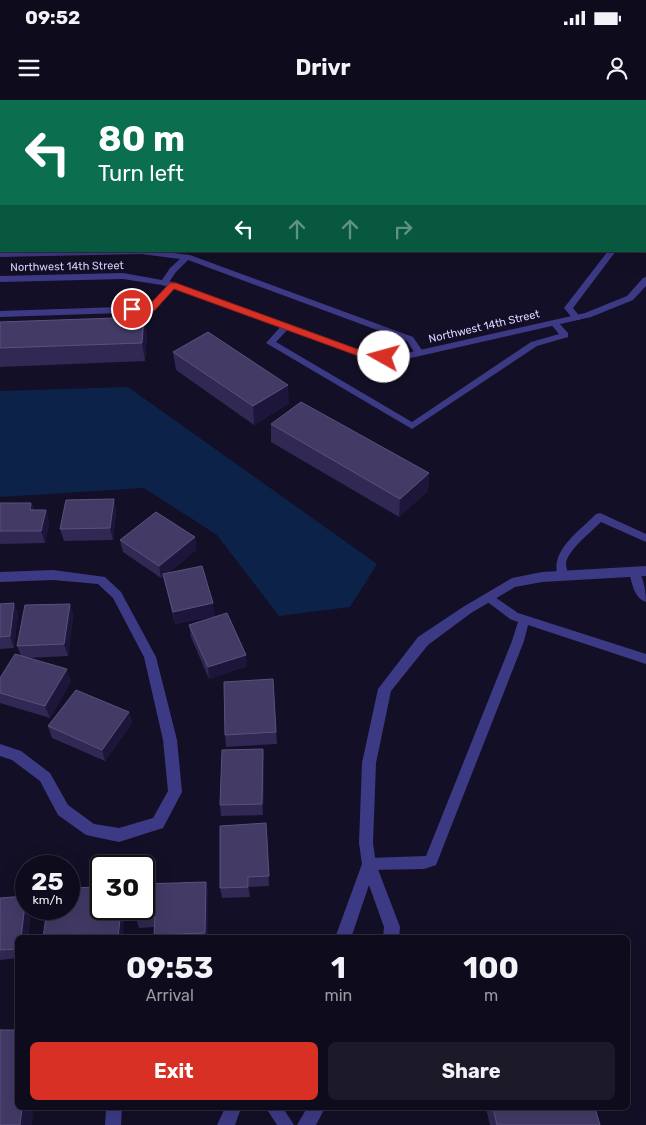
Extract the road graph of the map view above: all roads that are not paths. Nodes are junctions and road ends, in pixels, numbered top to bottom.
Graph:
1 (611, 252) edge
2 (0, 255) edge
3 (187, 257) junction
4 (0, 279) edge
5 (646, 280) edge
6 (168, 284) junction
7 (0, 314) edge
8 (577, 318) junction
9 (554, 323) junction
10 (286, 326) junction
11 (419, 353) junction
12 (646, 538) edge
13 (640, 572) edge
14 (562, 576) junction
15 (0, 577) edge
16 (488, 597) junction
17 (646, 598) edge
18 (524, 619) junction
19 (646, 659) edge
20 (0, 750) edge
21 (369, 864) junction
22 (344, 935) edge
23 (391, 935) edge
24 (114, 1110) edge
25 (232, 1110) edge
26 (275, 1110) edge
27 (315, 1110) edge
28 (113, 1125) edge
29 (226, 1125) edge
30 (286, 1125) edge
31 (306, 1125) edge

1 - 8 lane
2 - 3 lane
3 - 6 lane
3 - 11 lane
4 - 6 street, Northwest 14th Street
5 - 8 street, Northwest 14th Street
6 - 7 lane
6 - 10 street, Northwest 14th Street
8 - 9 street, Northwest 14th Street
9 - 10 lane
9 - 11 street, Northwest 14th Street
10 - 11 street, Northwest 14th Street
12 - 14 lane
13 - 14 street
13 - 17 lane
14 - 16 street
15 - 20 street
16 - 18 lane
16 - 21 street
18 - 19 lane
18 - 21 lane
21 - 22 street
21 - 23 street
24 - 28 lane
25 - 29 street
26 - 30 lane
27 - 31 street

